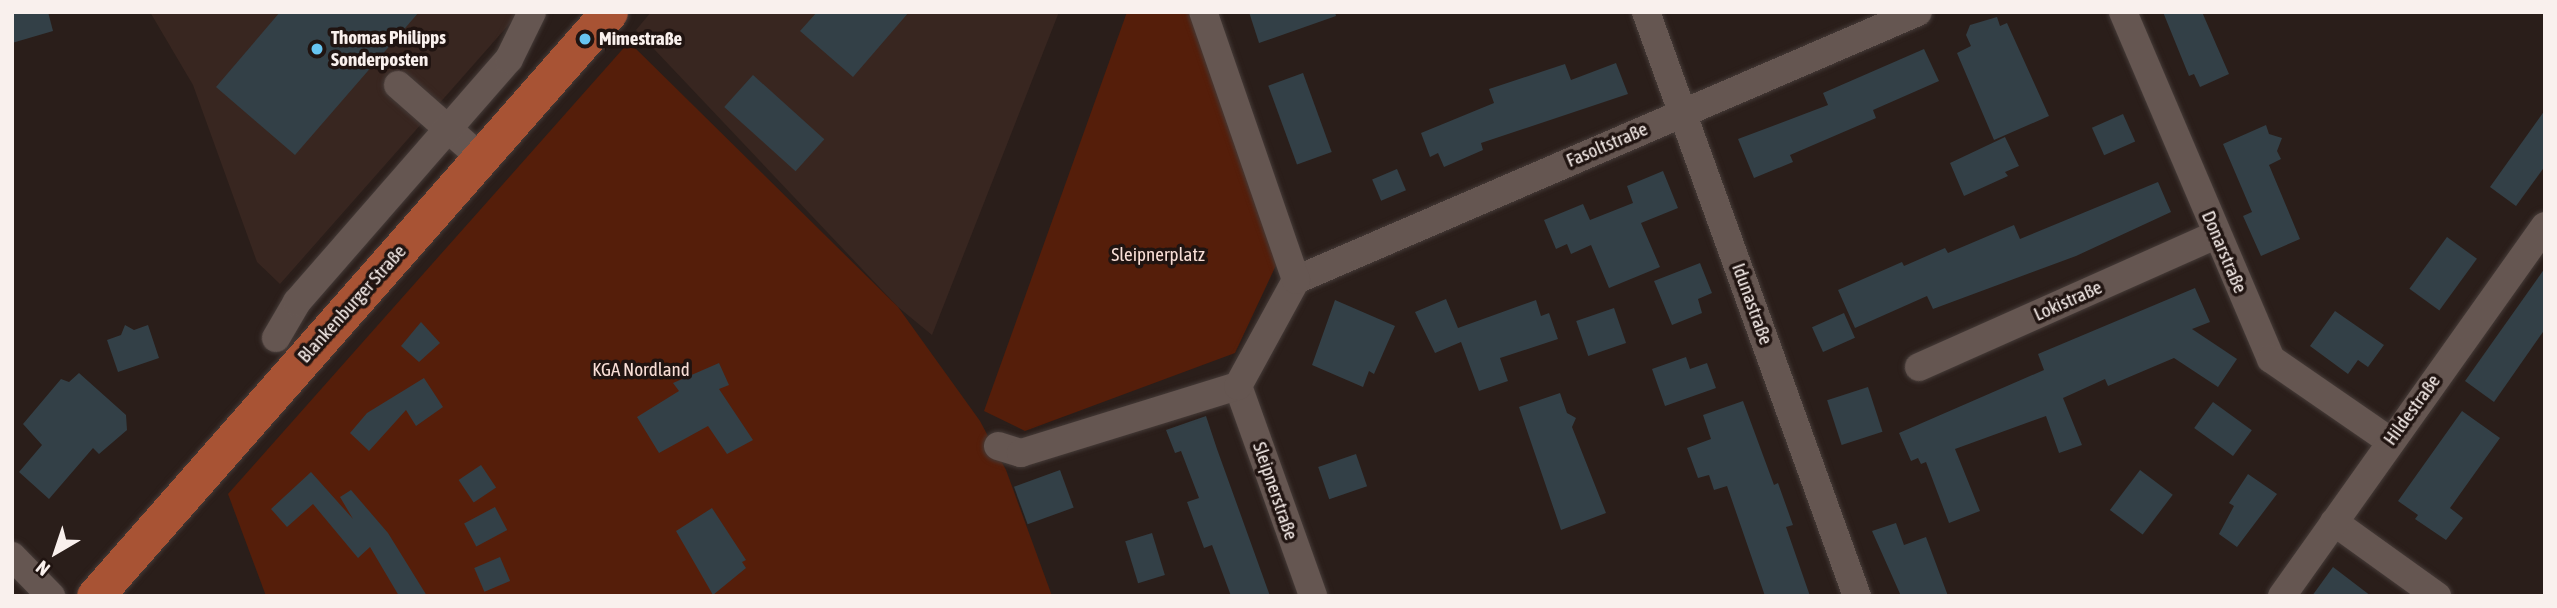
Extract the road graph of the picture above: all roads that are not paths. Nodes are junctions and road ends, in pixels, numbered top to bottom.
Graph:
1 (532, 12) edge
2 (610, 12) edge
3 (1203, 12) edge
4 (1646, 12) edge
5 (1918, 12) edge
6 (2123, 12) edge
7 (398, 85) dead end
8 (1683, 112) junction
9 (448, 130) junction
10 (481, 158) junction
11 (2545, 226) edge
12 (2216, 235) junction
13 (1296, 280) junction
14 (276, 338) dead end
15 (1919, 367) dead end
16 (1238, 386) junction
17 (2390, 441) junction
18 (998, 446) dead end
19 (2334, 522) junction
20 (12, 556) edge
21 (51, 596) edge
22 (95, 596) edge
23 (1312, 596) edge
24 (1857, 596) edge
25 (2282, 596) edge
26 (2437, 596) edge

1 - 9 street
2 - 10 main road, Blankenburger Straße
3 - 13 street
4 - 8 street, Idunastraße
5 - 8 street, Fasoltstraße
6 - 12 street, Donarstraße
7 - 9 street
8 - 13 street, Fasoltstraße
8 - 24 street, Idunastraße
9 - 10 street
9 - 14 street
10 - 22 main road, Blankenburger Straße
11 - 17 street, Hildestraße
12 - 15 street, Lokistraße
12 - 17 street, Donarstraße
13 - 16 street
16 - 18 street
16 - 23 street, Sleipnerstraße
17 - 19 street, Hildestraße
19 - 25 street, Hildestraße
19 - 26 street
20 - 21 street

